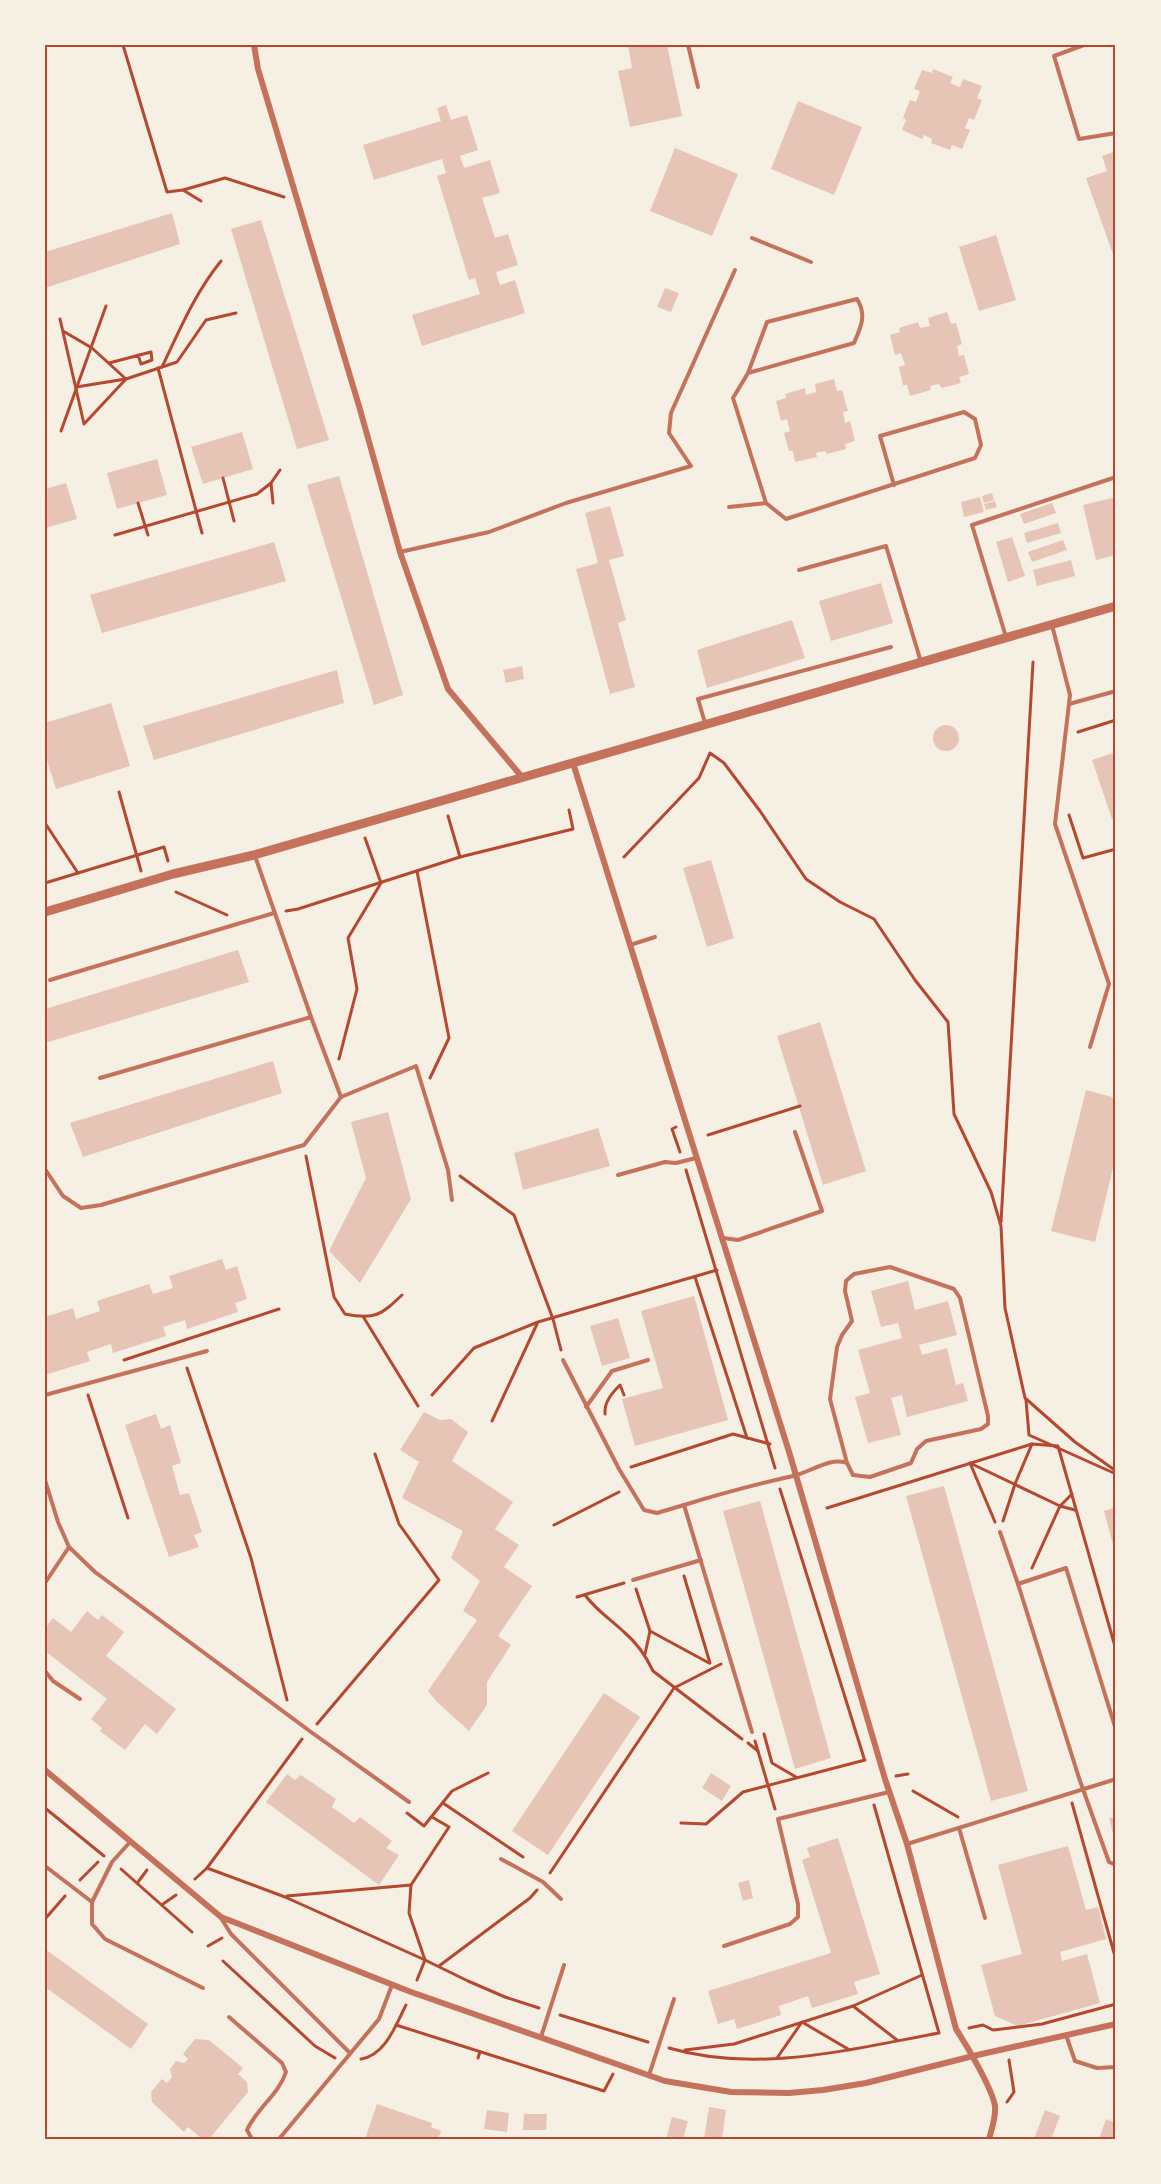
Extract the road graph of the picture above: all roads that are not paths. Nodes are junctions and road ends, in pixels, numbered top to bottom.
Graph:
1 (254, 45) edge
2 (688, 45) edge
3 (1084, 45) edge
4 (698, 87) dead end
5 (1116, 134) edge
6 (752, 238) dead end
7 (811, 262) dead end
8 (735, 270) dead end
9 (748, 372) junction
10 (1116, 477) edge
11 (894, 485) junction
12 (766, 503) junction
13 (729, 507) dead end
14 (400, 552) junction
15 (799, 570) dead end
16 (1116, 606) edge
17 (1052, 624) junction
18 (1006, 638) junction
19 (891, 647) dead end
20 (921, 662) junction
21 (1116, 692) edge
22 (1069, 704) junction
23 (705, 725) junction
24 (573, 763) junction
25 (522, 777) junction
26 (255, 855) junction
27 (45, 912) edge
28 (274, 913) junction
29 (655, 937) dead end
30 (630, 945) junction
31 (50, 980) dead end
32 (311, 1017) junction
33 (1090, 1047) dead end
34 (100, 1078) dead end
35 (341, 1097) junction
36 (795, 1132) dead end
37 (697, 1158) junction
38 (45, 1169) edge
39 (618, 1175) dead end
40 (452, 1200) dead end
41 (722, 1238) junction
42 (207, 1351) dead end
43 (563, 1360) road end
44 (648, 1360) dead end
45 (45, 1395) edge
46 (586, 1407) junction
47 (847, 1463) junction
48 (796, 1475) junction
49 (45, 1480) edge
50 (684, 1505) junction
51 (999, 1532) road end
52 (69, 1546) junction
53 (701, 1560) junction
54 (633, 1580) road end
55 (45, 1583) edge
56 (1018, 1584) junction
57 (45, 1671) edge
58 (80, 1699) dead end
59 (1116, 1730) edge
60 (752, 1732) road end
61 (45, 1770) edge
62 (1116, 1779) edge
63 (1083, 1789) junction
64 (889, 1792) junction
65 (409, 1802) dead end
66 (959, 1828) junction
67 (130, 1841) junction
68 (907, 1844) junction
69 (501, 1859) dead end
70 (1116, 1865) edge
71 (45, 1866) edge
72 (561, 1899) dead end
73 (92, 1902) junction
74 (221, 1917) junction
75 (986, 1918) dead end
76 (724, 1946) dead end
77 (564, 1965) dead end
78 (392, 1984) junction
79 (203, 1988) dead end
80 (674, 1999) dead end
81 (229, 2017) dead end
82 (1116, 2024) edge
83 (1066, 2035) junction
84 (541, 2038) junction
85 (350, 2053) junction
86 (973, 2056) junction
87 (1116, 2067) edge
88 (649, 2076) junction
89 (252, 2139) edge
90 (279, 2139) edge
91 (989, 2139) edge

1 - 14 street
2 - 4 lane
3 - 5 lane
6 - 7 lane
8 - 14 lane
9 - 9 lane
9 - 12 lane
10 - 18 lane
11 - 11 lane
11 - 12 lane
12 - 13 lane
14 - 25 street
15 - 20 lane
16 - 17 street
17 - 18 street
17 - 22 lane
18 - 20 street
19 - 23 lane
20 - 23 street
21 - 22 lane
22 - 33 lane
23 - 24 street
24 - 25 street
24 - 30 street
25 - 26 street
26 - 27 street
26 - 28 lane
28 - 31 lane
28 - 32 lane
29 - 30 lane
30 - 37 street
32 - 34 lane
32 - 35 lane
35 - 38 lane
35 - 40 lane
36 - 41 lane
37 - 39 lane
37 - 41 street
41 - 48 street
42 - 45 lane
43 - 46 lane
44 - 46 lane
46 - 50 lane
47 - 47 lane
47 - 48 lane
48 - 50 lane
48 - 64 street
49 - 52 lane
50 - 53 lane
51 - 56 lane
52 - 55 lane
52 - 65 lane
53 - 54 lane
53 - 60 lane
56 - 59 lane
56 - 63 lane
57 - 58 lane
61 - 67 street
62 - 63 lane
63 - 66 lane
63 - 70 lane
64 - 68 street
64 - 76 lane
66 - 68 lane
66 - 75 lane
67 - 73 lane
67 - 74 street
68 - 86 street
69 - 72 lane
71 - 73 lane
73 - 79 lane
74 - 78 street
74 - 85 lane
77 - 84 lane
78 - 84 street
78 - 85 lane
80 - 88 lane
81 - 89 lane
82 - 83 street
83 - 86 street
83 - 87 lane
84 - 88 street
85 - 90 lane
86 - 88 street
86 - 91 street

